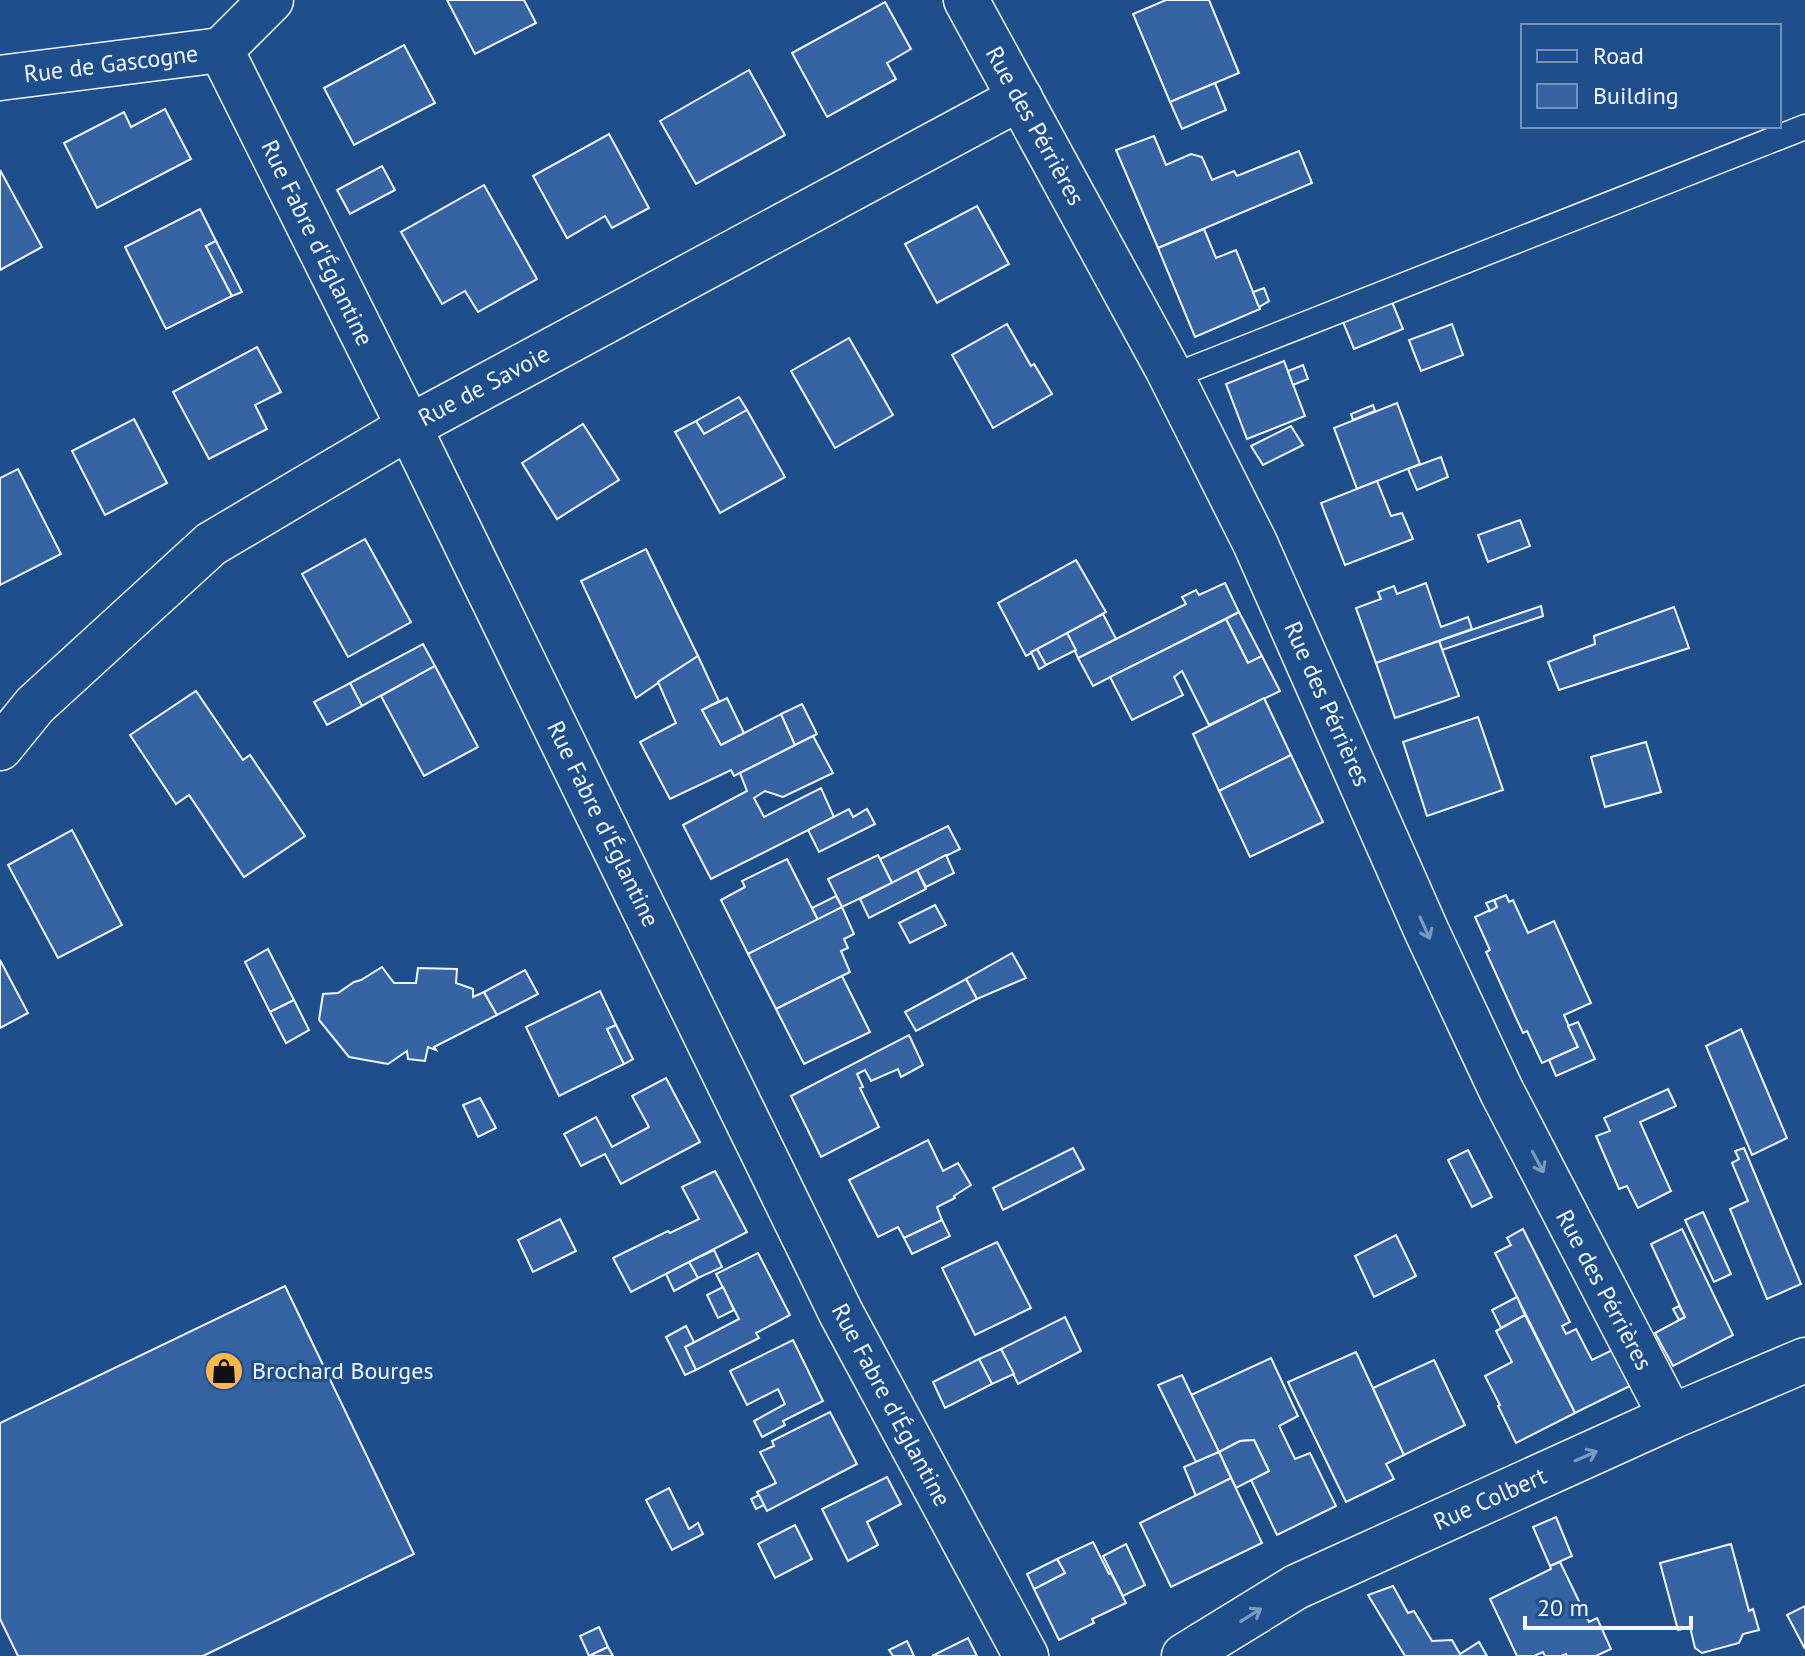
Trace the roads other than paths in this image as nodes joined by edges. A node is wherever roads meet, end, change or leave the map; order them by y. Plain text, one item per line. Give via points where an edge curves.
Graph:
1 (271, 0) edge
2 (966, 0) edge
3 (221, 50) junction
4 (0, 78) edge
5 (1020, 98) junction
6 (1805, 127) edge
7 (1171, 377) junction
8 (409, 427) junction
9 (0, 748) edge
10 (1805, 1360) edge
11 (1671, 1417) junction
12 (1026, 1656) edge
13 (1184, 1656) edge

1 - 3 street
2 - 5 street, Rue des Pérrières
3 - 4 street, Rue de Gascogne
3 - 8 street, Rue Fabre d'Églantine
5 - 7 street, Rue des Pérrières
5 - 8 street, Rue de Savoie
6 - 7 lane
7 -> 11 street, Rue des Pérrières via 1255,543 1502,1092
8 - 9 street, Rue de Savoie via 211,544 35,705
8 - 12 street, Rue Fabre d'Églantine via 841,1313
10 - 11 street, Rue Colbert
13 -> 11 street, Rue Colbert via 1296,1587

